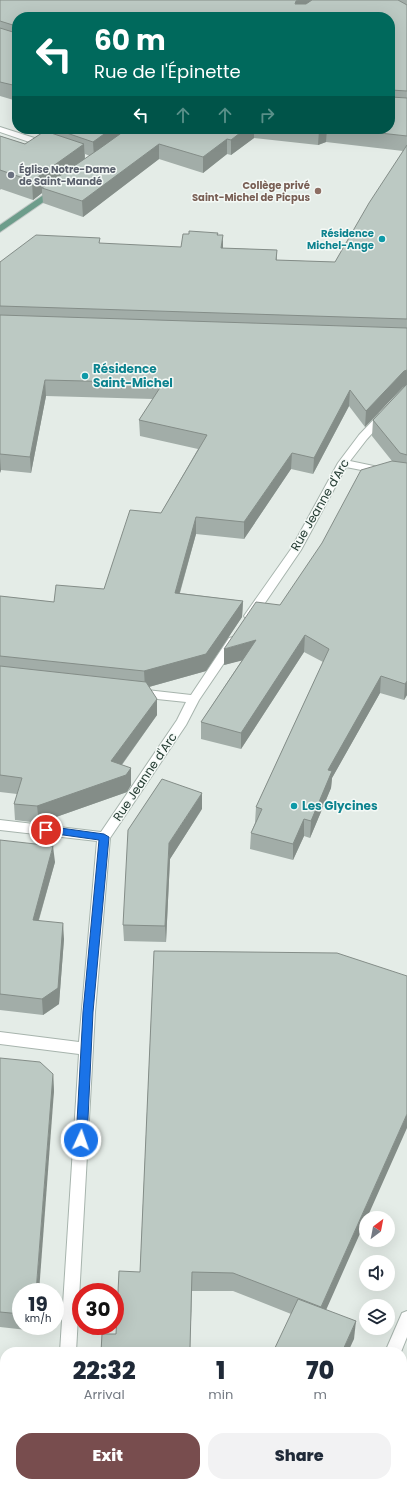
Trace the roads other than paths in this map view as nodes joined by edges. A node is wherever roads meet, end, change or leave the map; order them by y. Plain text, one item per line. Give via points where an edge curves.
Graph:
1 (0, 128) edge
2 (12, 132) edge
3 (17, 134) edge
4 (59, 149) edge
5 (65, 183) edge
6 (0, 229) edge
7 (392, 406) edge
8 (343, 463) junction
9 (407, 476) edge
10 (130, 692) edge
11 (194, 699) junction
12 (0, 825) edge
13 (104, 837) junction
14 (0, 1038) edge
15 (86, 1049) junction
16 (407, 1318) edge
17 (68, 1347) edge
18 (395, 1347) edge

1 - 2 street
3 - 4 street
5 - 6 main road
7 - 8 street, Rue Jeanne d'Arc
8 - 9 street
8 - 11 street, Rue Jeanne d'Arc via 296,550
10 - 11 street
11 - 13 street, Rue Jeanne d'Arc via 182,722
12 - 13 street
13 - 15 street, Rue Jeanne d'Arc
14 - 15 street
15 - 17 street, Rue Jeanne d'Arc
16 - 18 street

